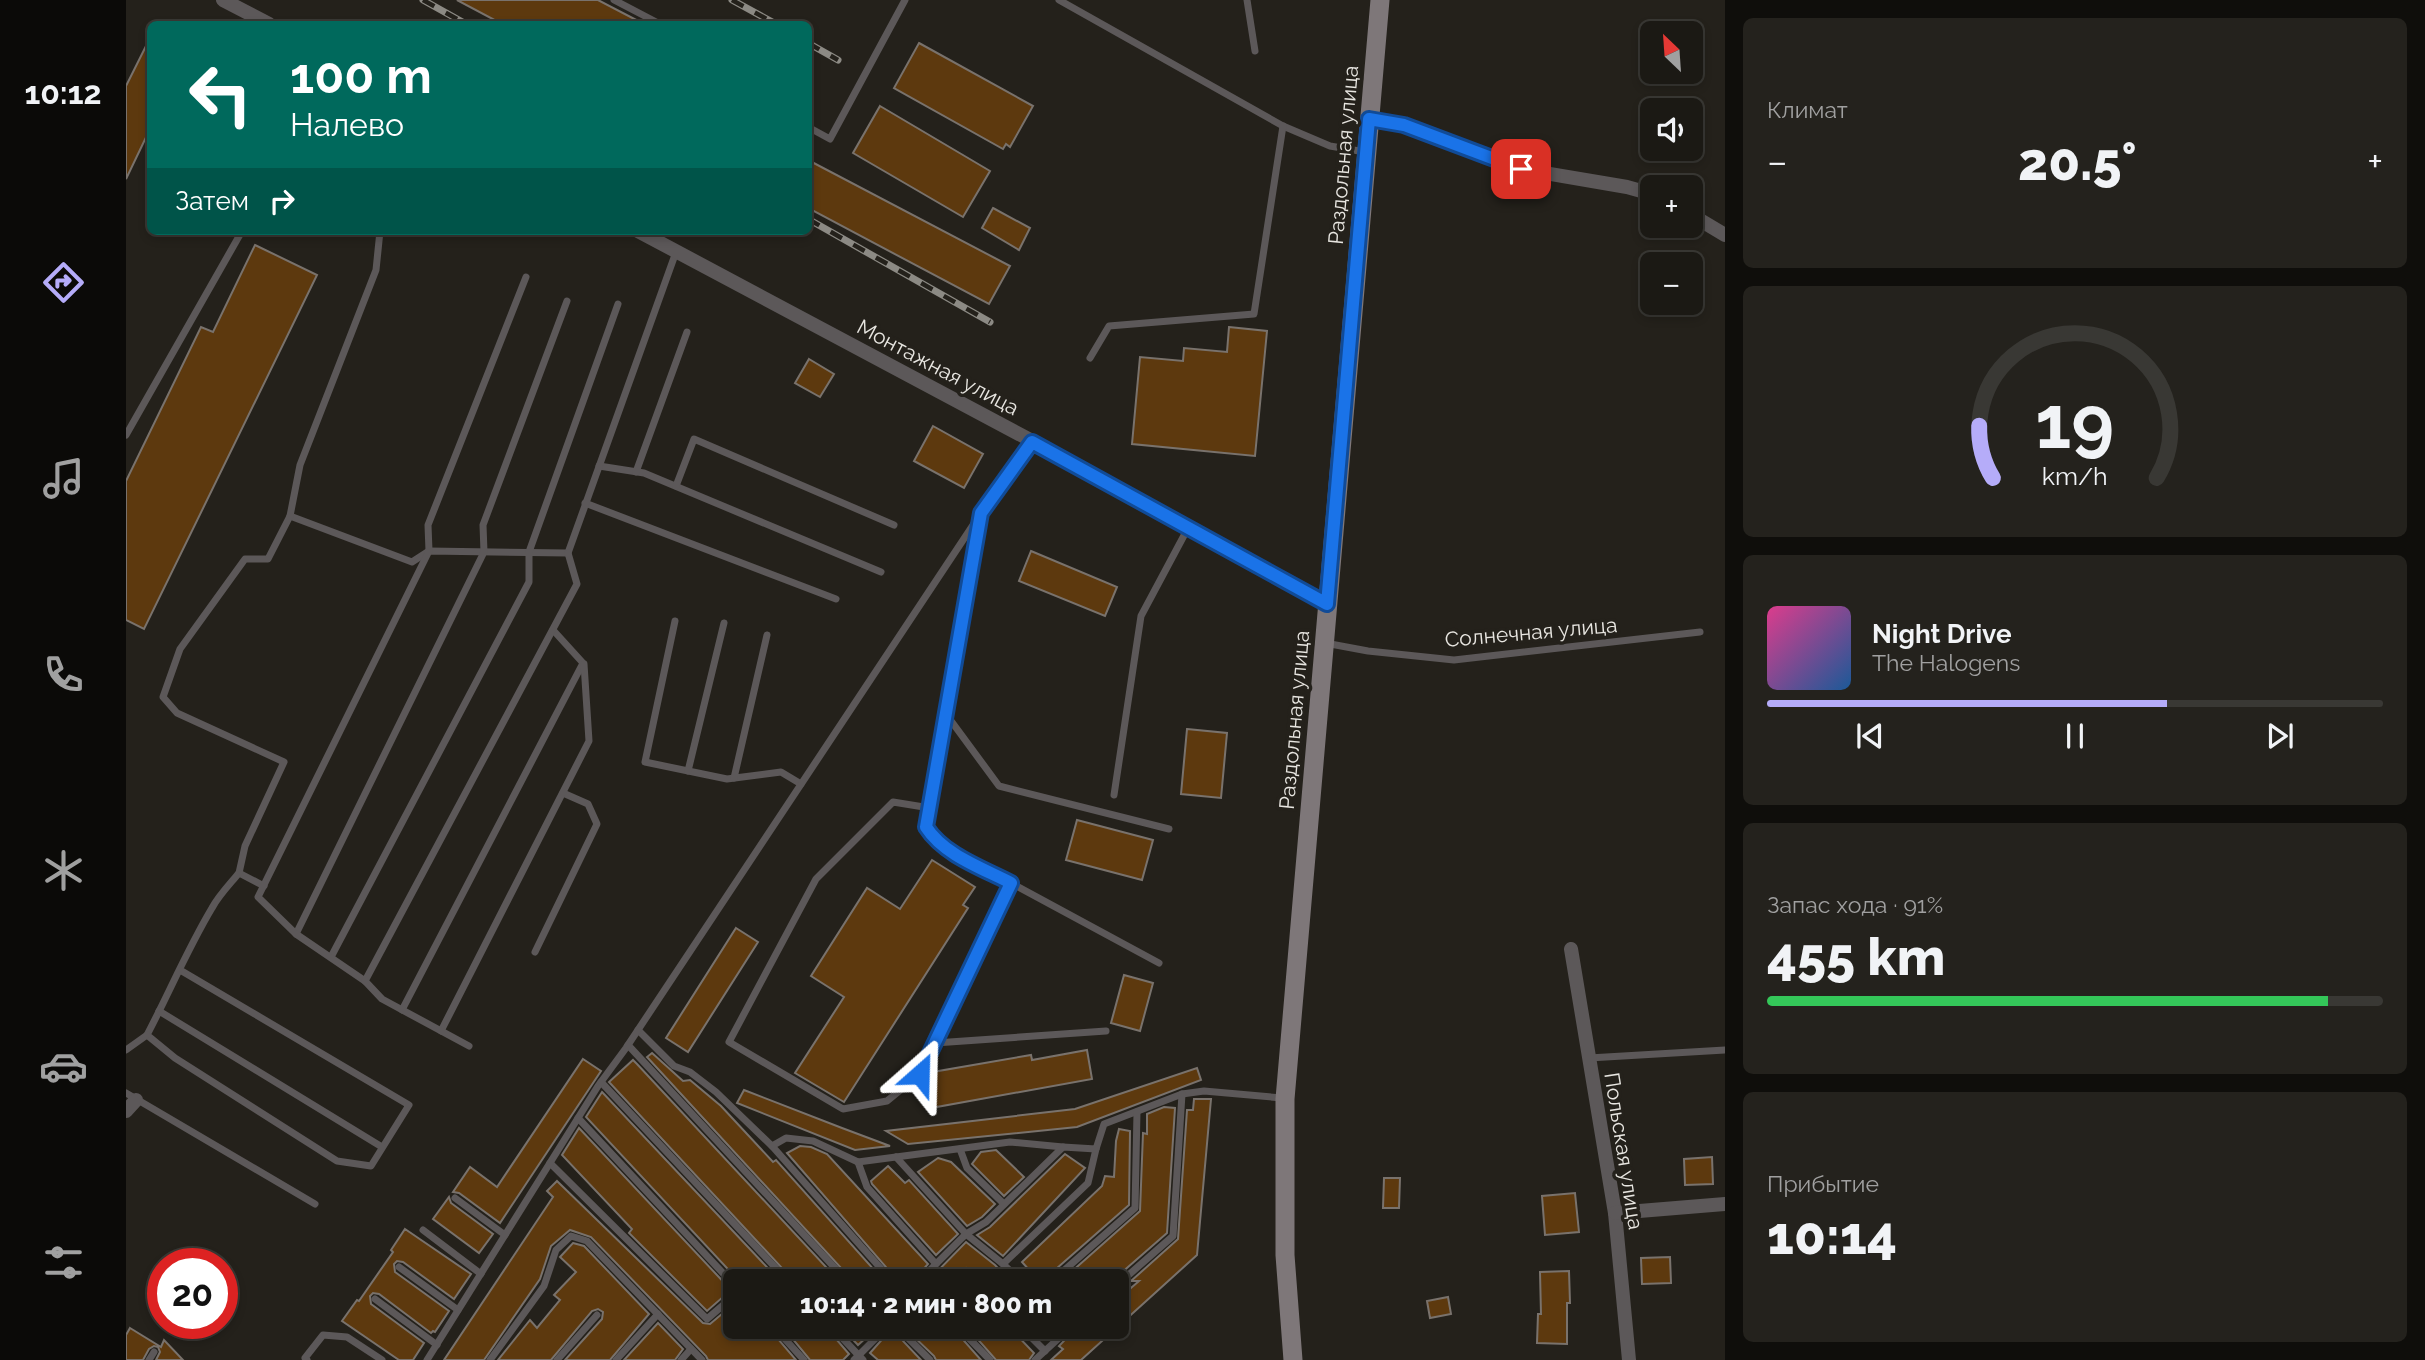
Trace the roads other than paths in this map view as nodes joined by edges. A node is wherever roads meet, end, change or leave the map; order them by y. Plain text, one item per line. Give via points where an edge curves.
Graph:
1 (223, 0) edge
2 (614, 0) edge
3 (905, 0) edge
4 (1059, 0) edge
5 (1247, 0) edge
6 (1380, 0) edge
7 (263, 21) edge
8 (654, 21) edge
9 (1255, 51) dead end
10 (1369, 119) junction
11 (1283, 126) junction
12 (812, 129) edge
13 (1366, 152) junction
14 (1640, 191) edge
15 (1703, 222) edge
16 (240, 235) edge
17 (380, 235) edge
18 (646, 235) edge
19 (1725, 236) edge
20 (676, 251) junction
21 (526, 276) dead end
22 (567, 301) dead end
23 (618, 304) dead end
24 (687, 332) dead end
25 (1090, 358) dead end
26 (126, 435) edge
27 (1032, 442) junction
28 (599, 466) junction
29 (636, 472) junction
30 (676, 486) junction
31 (585, 503) junction
32 (981, 513) junction
33 (290, 516) junction
34 (894, 525) dead end
35 (1188, 528) junction
36 (429, 551) junction
37 (484, 552) junction
38 (529, 552) junction
39 (568, 553) junction
40 (881, 572) dead end
41 (836, 599) dead end
42 (1327, 604) junction
43 (675, 621) dead end
44 (724, 623) dead end
45 (553, 630) junction
46 (1700, 632) dead end
47 (767, 635) dead end
48 (1324, 643) junction
49 (583, 663) junction
50 (946, 714) junction
51 (688, 771) junction
52 (734, 778) junction
53 (801, 784) junction
54 (563, 793) junction
55 (1114, 795) dead end
56 (930, 808) junction
57 (1169, 829) dead end
58 (239, 873) junction
59 (1011, 883) junction
60 (264, 886) junction
61 (296, 934) junction
62 (1571, 949) dead end
63 (535, 952) dead end
64 (331, 957) junction
65 (1159, 963) dead end
66 (180, 970) junction
67 (365, 981) junction
68 (402, 1010) junction
69 (159, 1011) junction
70 (638, 1030) junction
71 (441, 1031) junction
72 (1107, 1031) dead end
73 (147, 1035) junction
74 (934, 1043) junction
75 (628, 1045) junction
76 (469, 1046) dead end
77 (126, 1050) edge
78 (1725, 1050) edge
79 (1588, 1058) junction
80 (601, 1082) junction
81 (1182, 1094) junction
82 (1284, 1099) junction
83 (130, 1102) edge
84 (1137, 1112) junction
85 (578, 1118) junction
86 (772, 1146) junction
87 (382, 1147) junction
88 (1063, 1147) junction
89 (960, 1149) junction
90 (1096, 1149) junction
91 (897, 1157) junction
92 (858, 1161) junction
93 (551, 1163) junction
94 (455, 1198) dead end
95 (315, 1204) dead end
96 (1004, 1204) junction
97 (1725, 1204) edge
98 (1615, 1213) junction
99 (423, 1230) dead end
100 (966, 1234) junction
101 (505, 1235) junction
102 (936, 1264) junction
103 (1003, 1264) junction
104 (399, 1267) dead end
105 (777, 1269) edge
106 (836, 1269) edge
107 (881, 1269) edge
108 (931, 1269) edge
109 (1008, 1269) edge
110 (1066, 1269) edge
111 (723, 1273) edge
112 (481, 1274) junction
113 (1129, 1275) edge
114 (375, 1299) dead end
115 (723, 1305) edge
116 (458, 1310) junction
117 (657, 1314) junction
118 (597, 1315) dead end
119 (785, 1339) edge
120 (842, 1339) edge
121 (876, 1339) edge
122 (909, 1339) dead end
123 (970, 1339) edge
124 (1033, 1339) edge
125 (1058, 1339) edge
126 (437, 1345) junction
127 (691, 1349) junction
128 (1045, 1351) junction
129 (154, 1352) dead end
130 (858, 1359) edge
131 (149, 1360) edge
132 (307, 1360) edge
133 (382, 1360) edge
134 (427, 1360) edge
135 (490, 1360) edge
136 (557, 1360) edge
137 (616, 1360) edge
138 (681, 1360) edge
139 (702, 1360) edge
140 (804, 1360) edge
141 (930, 1360) edge
142 (990, 1360) edge
143 (1035, 1360) edge
144 (1293, 1360) edge
145 (1629, 1360) edge

1 - 7 street
2 - 8 lane
3 - 12 lane via 830,139
4 - 11 lane
5 - 9 lane
6 - 10 main road, Раздольная улица
10 - 13 main road, Раздольная улица
10 - 14 street via 1404,125 1521,169
11 - 13 lane via 1330,146
11 - 25 lane via 1254,314 1109,326
13 - 42 main road, Раздольная улица
15 - 19 street
16 - 26 lane
17 - 33 lane via 376,270 300,465
18 - 20 street, Монтажная улица
20 - 27 street, Монтажная улица
20 - 28 lane
21 - 36 lane via 428,525
22 - 37 lane via 483,526
23 - 38 lane
24 - 29 lane
27 - 32 lane
27 - 35 street, Монтажная улица
28 - 29 lane
28 - 31 lane
29 - 30 lane
30 - 34 lane via 694,439
30 - 40 lane
31 - 39 lane
31 - 41 lane
32 - 50 lane
32 - 53 lane
33 - 36 lane via 412,562
33 - 58 lane via 268,559 245,559 180,649 163,697 177,712 284,762 245,845
35 - 42 street, Монтажная улица
35 - 55 lane via 1141,616
36 - 37 lane
36 - 60 lane
37 - 38 lane
37 - 61 lane
38 - 39 lane
38 - 64 lane via 528,582
39 - 45 lane via 577,584
42 - 48 main road, Раздольная улица
43 - 51 lane via 645,762
44 - 51 lane
45 - 49 lane
45 - 67 lane
46 - 48 lane, Солнечная улица via 1454,660
47 - 52 lane
48 - 82 main road, Раздольная улица
49 - 54 lane via 589,741
49 - 68 lane
50 - 56 lane
50 - 57 lane via 999,786
51 - 52 lane
52 - 53 lane via 781,772
53 - 70 lane
54 - 63 lane via 588,804 597,824
54 - 71 lane
56 - 59 lane via 926,827 934,838
56 - 74 lane via 892,802 816,879 729,1042 843,1109 887,1101 920,1074
58 - 60 lane
58 - 66 lane via 213,906
59 - 65 lane
59 - 74 lane
60 - 61 lane via 258,897
61 - 64 lane
62 - 79 street, Польская улица
64 - 67 lane
66 - 69 lane
66 - 87 lane via 409,1105
67 - 68 lane via 382,999
68 - 71 lane
69 - 73 lane
69 - 87 lane
70 - 75 lane
70 - 86 lane via 674,1066 716,1092
71 - 76 lane
72 - 74 lane
73 - 77 lane
73 - 87 lane via 175,1058 337,1161 371,1166
75 - 80 lane
75 - 106 lane
78 - 79 lane
79 - 98 street, Польская улица
80 - 85 lane
80 - 105 lane
81 - 82 lane via 1204,1091
81 - 84 lane
81 - 113 lane via 1173,1236
82 - 144 main road, Раздольная улица via 1285,1255
83 - 95 lane
84 - 90 lane via 1104,1124
84 - 110 lane via 1135,1208
85 - 93 lane
85 - 111 lane
86 - 92 lane via 786,1138 813,1141
86 - 107 lane
88 - 89 lane via 1010,1142
88 - 90 lane
88 - 96 lane
89 - 91 lane
89 - 96 lane via 967,1168
90 - 103 lane via 1088,1183
91 - 92 lane
91 - 100 lane
92 - 102 lane via 867,1187
93 - 101 lane
93 - 115 lane via 707,1319
94 - 101 lane
96 - 100 lane
97 - 98 street
98 - 145 street, Польская улица
99 - 112 lane
100 - 102 lane
100 - 103 lane
101 - 112 lane
102 - 108 lane
103 - 109 lane
104 - 116 lane
112 - 116 lane
114 - 126 lane
116 - 126 lane
117 - 127 lane
117 - 135 lane via 587,1241 571,1236 556,1250 544,1286
117 - 137 lane
118 - 136 lane
119 - 140 lane
120 - 130 lane
121 - 130 lane
122 - 141 lane
123 - 142 lane
124 - 128 lane
125 - 128 lane
126 - 134 lane
127 - 138 lane
127 - 139 lane
128 - 143 lane
129 - 131 lane
132 - 133 lane via 323,1335 347,1337

